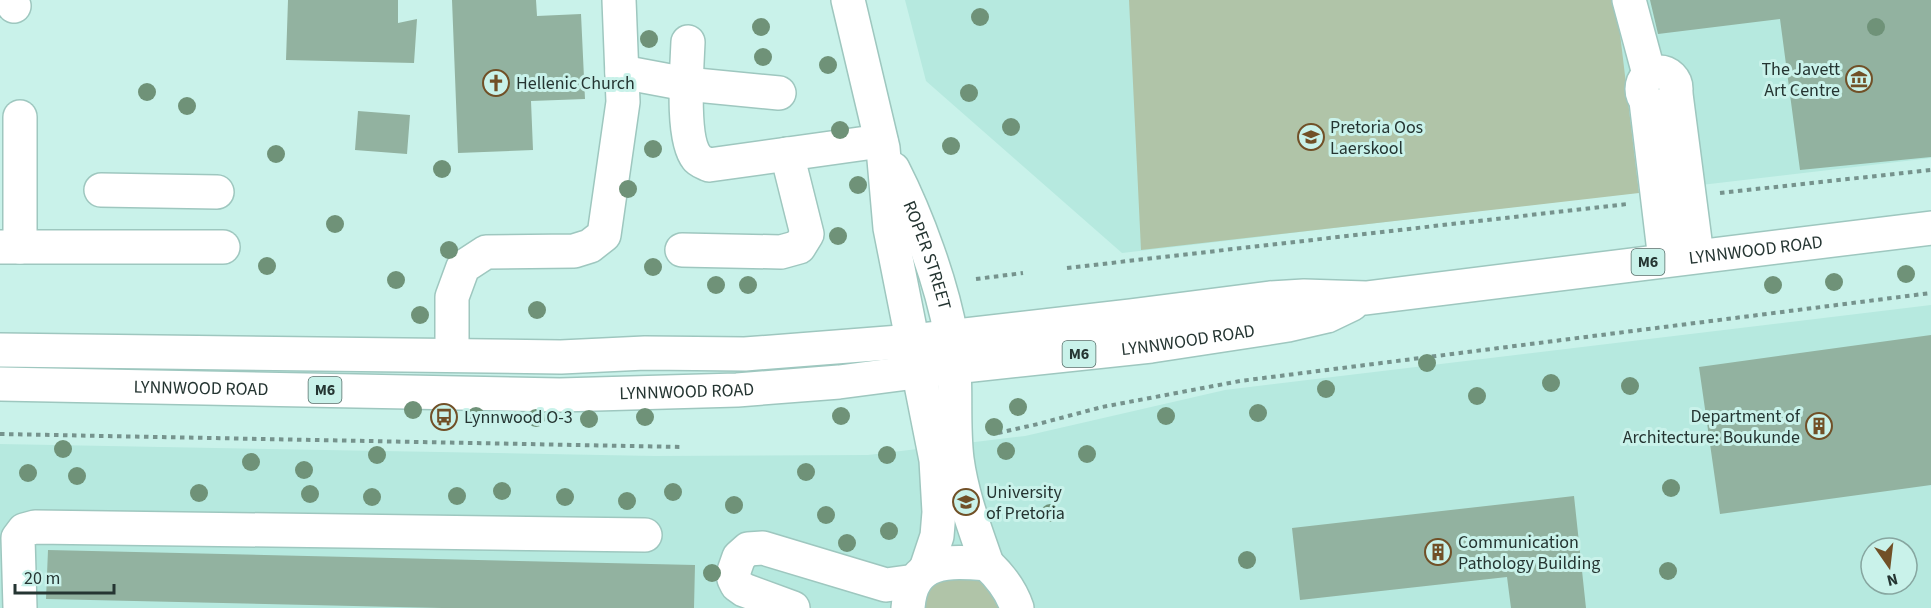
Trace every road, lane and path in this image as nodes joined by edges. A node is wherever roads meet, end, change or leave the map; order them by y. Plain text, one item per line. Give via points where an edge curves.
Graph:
1 (619, 0) edge
2 (848, 0) edge
3 (1629, 0) edge
4 (688, 42) dead end
5 (622, 72) junction
6 (686, 84) junction
7 (1657, 90) junction
8 (779, 93) dead end
9 (20, 117) dead end
10 (882, 144) junction
11 (787, 154) junction
12 (1931, 170) edge
13 (101, 190) dead end
14 (217, 192) dead end
15 (1690, 197) junction
16 (1657, 201) junction
17 (1931, 228) edge
18 (10, 247) edge
19 (223, 247) dead end
20 (682, 250) dead end
21 (1697, 256) junction
22 (1665, 260) junction
23 (1067, 268) dead end
24 (1023, 273) dead end
25 (976, 279) dead end
26 (1931, 293) edge
27 (0, 350) edge
28 (952, 352) junction
29 (452, 355) junction
30 (915, 356) junction
31 (0, 384) edge
32 (998, 433) dead end
33 (0, 434) edge
34 (682, 447) dead end
35 (645, 535) dead end
36 (987, 564) junction
37 (913, 593) edge
38 (20, 608) edge
39 (793, 608) edge
40 (1017, 608) edge

1 - 5 main road
2 - 10 main road, ROPER STREET
3 - 7 main road
4 - 6 main road
5 - 6 main road
5 - 29 main road via 623,102 604,235 590,246 574,250 486,252 463,267 452,297
6 - 8 main road
6 - 11 main road via 690,144 698,159 709,165
7 - 15 main road
7 - 16 main road
9 - 18 main road
10 - 11 main road
10 - 28 main road, ROPER STREET via 907,196 938,285
10 - 30 main road, ROPER STREET via 890,228
11 - 20 main road via 807,234 799,247 781,252
12 - 15 path
13 - 14 main road
15 - 21 main road
16 - 22 main road
16 - 23 path
17 - 21 main road, LYNNWOOD ROAD / M6
18 - 19 main road
21 - 22 main road, LYNNWOOD ROAD / M6
22 - 28 main road, LYNNWOOD ROAD / M6 via 1366,298 1327,316 1288,325 1151,346
24 - 25 path
26 - 32 path via 1240,381 1102,407
27 - 29 main road, LYNNWOOD ROAD / M6
28 - 30 main road, LYNNWOOD ROAD / M6
28 - 36 main road, ROPER STREET via 957,458 967,508
29 - 30 main road, LYNNWOOD ROAD / M6
30 - 31 main road, LYNNWOOD ROAD / M6 via 839,382 737,390 560,395
30 - 37 main road, ROPER STREET via 939,491 937,536
33 - 34 path
35 - 38 main road via 35,527 24,530 18,538
36 - 37 main road via 944,562
36 - 40 main road via 1006,585
37 - 39 main road via 763,548 748,549 739,556 733,574 737,585

